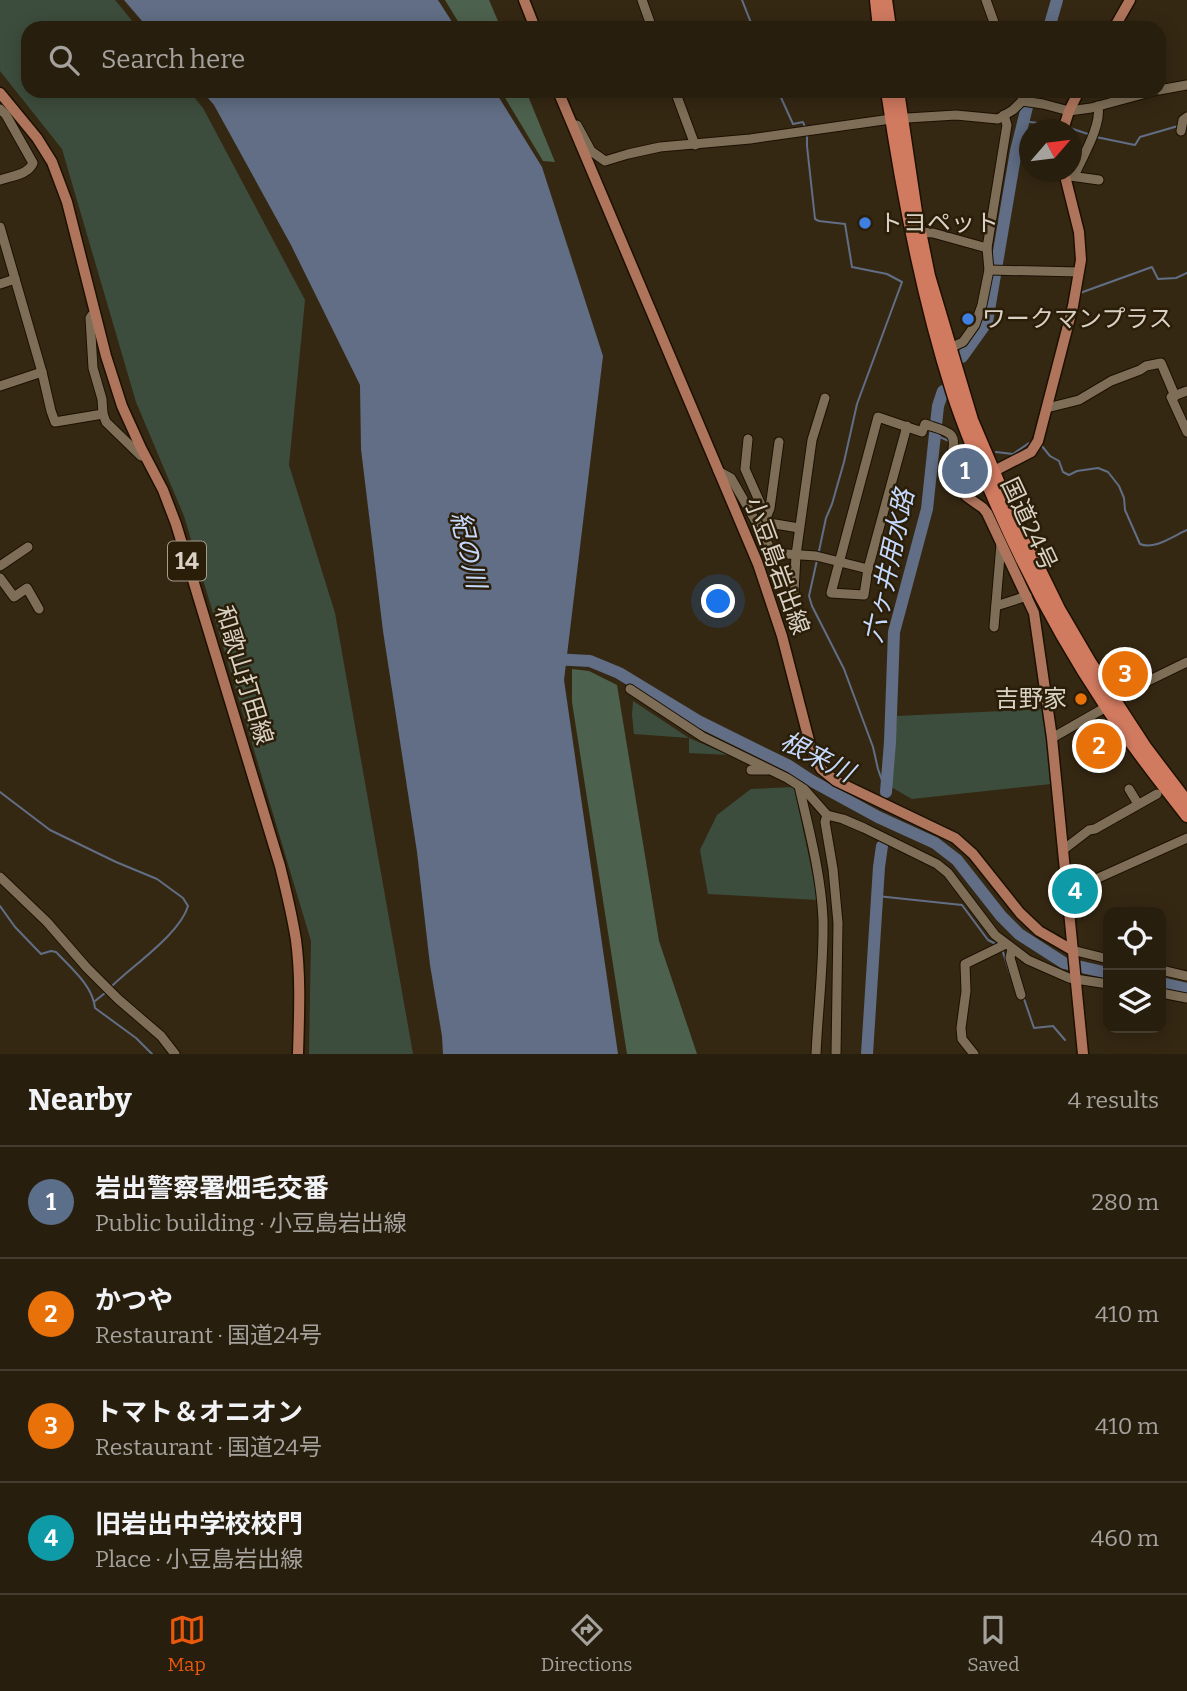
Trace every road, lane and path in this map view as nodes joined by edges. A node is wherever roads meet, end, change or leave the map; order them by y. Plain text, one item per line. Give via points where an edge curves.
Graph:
1 (524, 0) edge
2 (642, 0) edge
3 (876, 0) edge
4 (886, 0) edge
5 (986, 0) edge
6 (1130, 0) edge
7 (532, 21) edge
8 (650, 21) edge
9 (878, 21) edge
10 (889, 21) edge
11 (994, 21) edge
12 (1118, 21) edge
13 (1187, 85) edge
14 (1166, 89) edge
15 (0, 93) edge
16 (560, 98) edge
17 (561, 98) edge
18 (678, 98) edge
19 (889, 98) edge
20 (897, 98) edge
21 (1020, 98) edge
22 (1076, 98) edge
23 (1128, 98) edge
24 (1022, 101) junction
25 (1098, 106) junction
26 (6, 111) edge
27 (1069, 111) junction
28 (1004, 115) junction
29 (1187, 117) edge
30 (896, 118) junction
31 (1066, 119) edge
32 (1181, 131) dead end
33 (695, 145) junction
34 (1082, 152) edge
35 (1082, 177) edge
36 (0, 180) edge
37 (1099, 180) dead end
38 (1069, 182) edge
39 (0, 227) edge
40 (920, 232) junction
41 (987, 248) junction
42 (989, 270) junction
43 (1079, 272) junction
44 (15, 279) junction
45 (0, 284) edge
46 (95, 314) junction
47 (950, 348) junction
48 (42, 372) junction
49 (0, 386) edge
50 (1187, 391) edge
51 (1175, 396) junction
52 (825, 398) dead end
53 (1047, 408) junction
54 (103, 414) junction
55 (907, 426) junction
56 (1187, 432) edge
57 (748, 439) dead end
58 (779, 442) dead end
59 (145, 456) junction
60 (718, 471) junction
61 (989, 475) junction
62 (967, 488) junction
63 (766, 518) junction
64 (799, 528) junction
65 (1001, 544) junction
66 (27, 547) dead end
67 (796, 555) junction
68 (838, 562) junction
69 (0, 566) edge
70 (867, 569) junction
71 (0, 578) edge
72 (794, 592) dead end
73 (1027, 596) junction
74 (996, 606) junction
75 (39, 609) dead end
76 (994, 627) dead end
77 (1187, 663) edge
78 (630, 689) dead end
79 (1109, 703) junction
80 (1052, 738) junction
81 (751, 770) dead end
82 (770, 770) junction
83 (799, 786) junction
84 (1129, 789) dead end
85 (1157, 794) dead end
86 (1187, 802) edge
87 (1138, 804) junction
88 (827, 815) junction
89 (1187, 816) edge
90 (1187, 838) edge
91 (1063, 850) junction
92 (0, 877) edge
93 (1068, 892) junction
94 (1009, 946) junction
95 (1072, 954) junction
96 (1103, 958) edge
97 (1166, 971) edge
98 (1074, 976) junction
99 (1187, 976) edge
100 (1103, 983) edge
101 (1166, 994) edge
102 (1021, 995) dead end
103 (1187, 998) edge
104 (172, 1053) edge
105 (298, 1054) edge
106 (816, 1054) edge
107 (835, 1054) edge
108 (974, 1054) edge
109 (1083, 1054) edge

1 - 7 main road
2 - 8 street
3 - 9 highway
4 - 10 highway
5 - 11 street
6 - 12 main road
13 - 14 street
15 - 26 main road, 和歌山打田線 / 14
16 - 60 main road, 小豆島岩出線
17 - 33 street via 591,151 605,161 649,149
18 - 33 street
19 - 30 highway, 国道24号
20 - 30 highway, 国道24号
21 - 24 street
22 - 27 main road
23 - 25 street
24 - 27 street
24 - 28 street
25 - 27 street
25 - 34 street via 1100,113
26 - 36 street via 33,163 24,172
26 - 46 main road, 和歌山打田線 / 14 via 37,138 52,162
27 - 31 main road
28 - 30 street via 998,119 956,115
28 - 41 street via 1007,125
29 - 32 street
30 - 33 street
30 - 40 highway, 国道24号
30 - 61 highway, 国道24号 via 919,274 952,394
35 - 37 street
38 - 43 main road via 1081,244
39 - 44 street
40 - 41 street
40 - 47 highway, 国道24号
41 - 42 street
42 - 43 street
42 - 47 street via 975,324 963,342
43 - 53 main road
44 - 45 street
44 - 48 street
46 - 54 street via 90,318 93,368
46 - 59 main road, 和歌山打田線 / 14 via 122,406
47 - 61 highway, 国道24号
48 - 49 street
48 - 54 street via 55,422
50 - 51 street
51 - 53 street via 1161,363 1111,381 1079,400
51 - 56 street via 1171,397
52 - 64 street via 812,440
53 - 61 main road via 1031,452
54 - 59 street via 106,422
55 - 62 street via 922,432 925,424 953,437 951,478
55 - 68 street via 878,417
55 - 70 street
57 - 63 street via 745,468
58 - 63 street
59 - 105 main road, 和歌山打田線 / 14 via 176,524 282,876 296,941
60 - 67 street via 731,478 772,553
60 - 95 main road, 小豆島岩出線 via 758,564 812,752 821,769 836,781 955,838 1020,913
61 - 62 main road
61 - 79 highway, 国道24号 via 1015,546 1050,614
62 - 65 main road via 965,496 987,513
63 - 64 street via 769,523
64 - 67 street
65 - 73 main road
65 - 74 street
66 - 69 street
67 - 68 street
67 - 72 street
68 - 70 street
68 - 70 street via 831,593 864,595
71 - 75 street via 14,597 27,588
73 - 74 street
73 - 80 main road via 1034,613
74 - 76 street
77 - 79 street
78 - 82 street via 703,737
79 - 80 street
79 - 86 highway, 国道24号
79 - 89 highway, 国道24号 via 1140,756
80 - 91 main road
81 - 82 street
82 - 83 street
83 - 88 street
83 - 106 street via 822,916
84 - 87 street
85 - 87 street
87 - 91 street
88 - 94 street via 937,864
88 - 107 street via 838,923
90 - 93 street
91 - 93 main road
92 - 104 street via 118,999 161,1036
93 - 95 main road
94 - 98 street via 1028,960 1069,978
94 - 102 street
94 - 108 street via 965,964 962,1039
95 - 96 street
95 - 98 main road
97 - 99 street
98 - 100 street
98 - 109 main road
101 - 103 street

